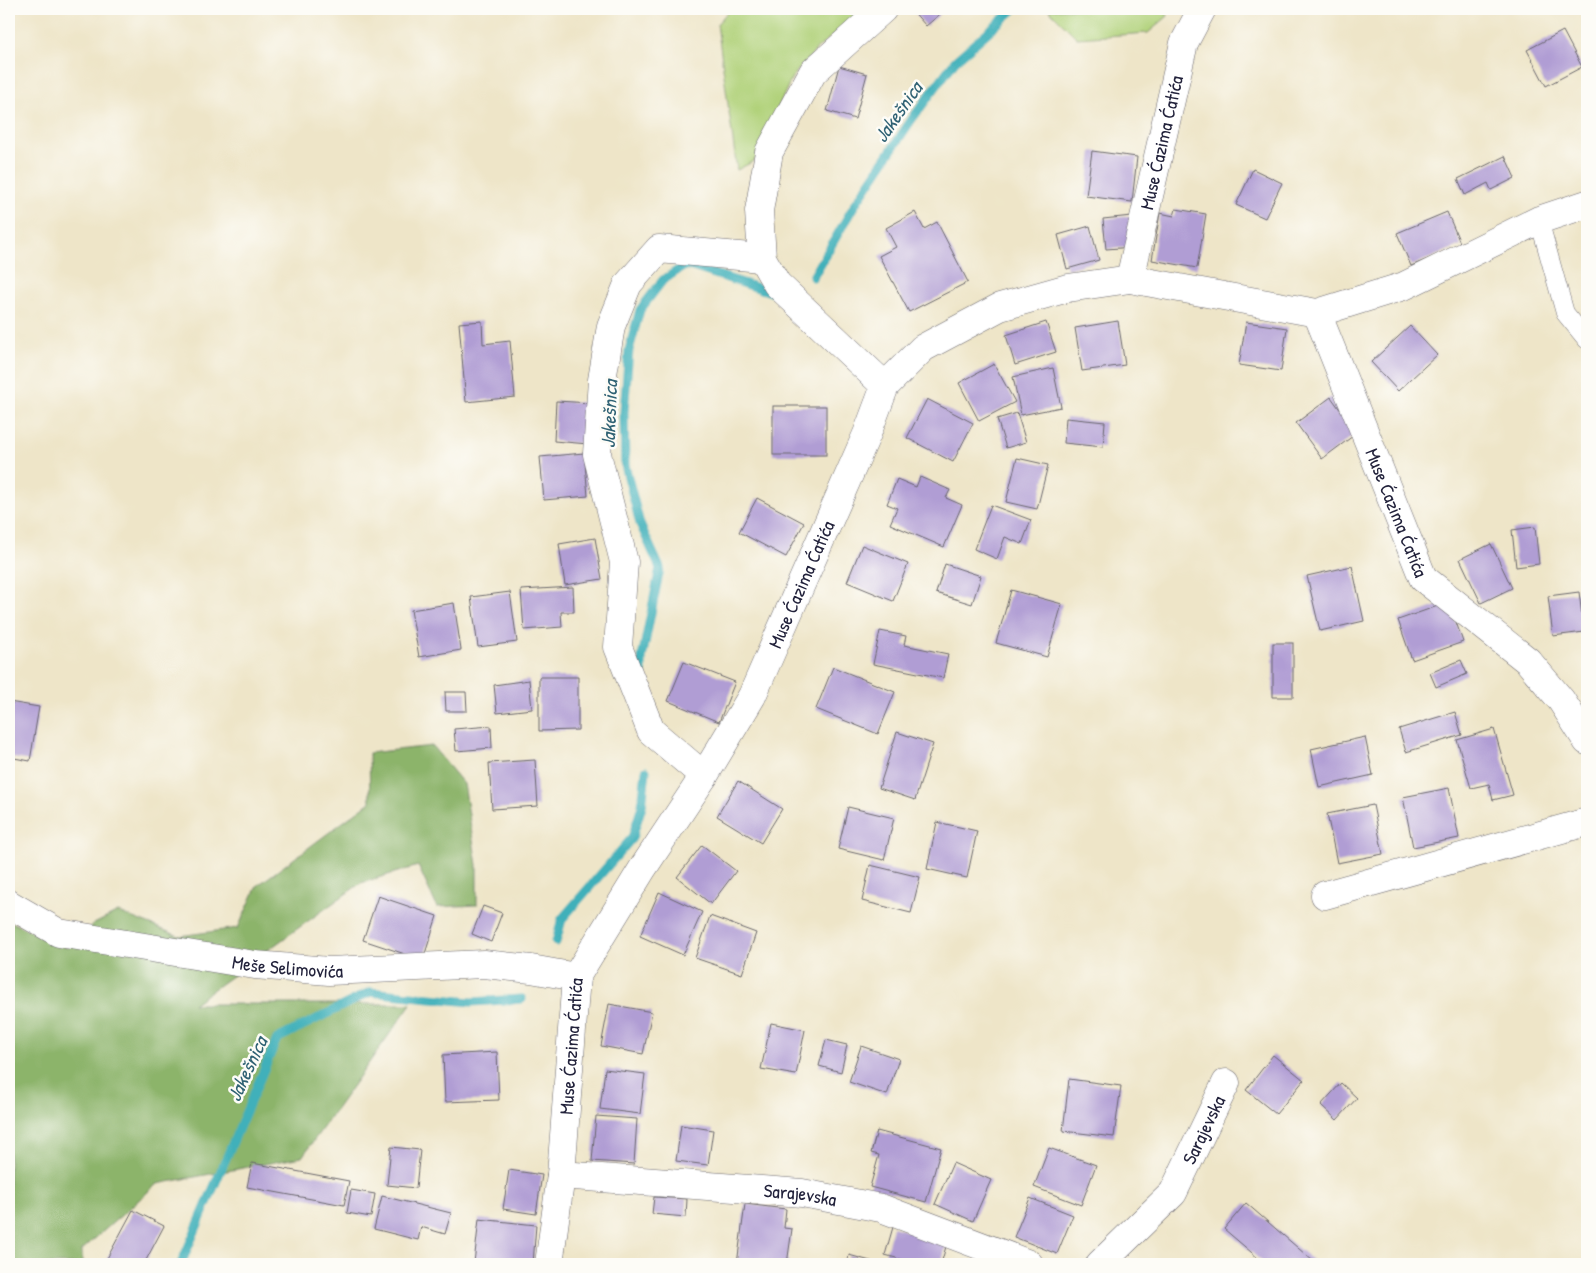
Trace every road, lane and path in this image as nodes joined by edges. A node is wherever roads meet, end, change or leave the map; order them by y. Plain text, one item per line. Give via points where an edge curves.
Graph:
1 (883, 9) edge
2 (1202, 9) edge
3 (1587, 204) edge
4 (1539, 220) junction
5 (762, 258) junction
6 (1130, 279) junction
7 (1317, 313) junction
8 (1587, 340) edge
9 (885, 386) junction
10 (1587, 741) edge
11 (704, 776) junction
12 (1587, 822) edge
13 (1325, 895) dead end
14 (9, 904) edge
15 (576, 977) junction
16 (1226, 1082) dead end
17 (561, 1175) junction
18 (550, 1264) edge
19 (1029, 1264) edge
20 (1100, 1264) edge

1 - 5 street via 813,72 769,152 759,211
2 - 6 street, Muse Ćazima Ćatića via 1184,43
3 - 4 street, Muse Ćazima Ćatića
4 - 7 street, Muse Ćazima Ćatića via 1404,286
4 - 8 lane via 1565,313
5 - 9 street via 778,284
5 - 11 street via 659,249 628,284 610,326 602,380 596,454 624,562 618,647 651,731
6 - 7 street, Muse Ćazima Ćatića
6 - 9 street, Muse Ćazima Ćatića via 1068,288 1000,307 922,348
7 - 10 street, Muse Ćazima Ćatića via 1423,578 1528,662 1561,700
9 - 11 street, Muse Ćazima Ćatića via 752,696
11 - 15 street, Muse Ćazima Ćatića
12 - 13 street
14 - 15 street, Meše Selimovića via 59,933 255,965 329,971 484,964
15 - 17 street, Muse Ćazima Ćatića
16 - 20 street, Sarajevska via 1173,1193
17 - 18 street, Muse Ćazima Ćatića
17 - 19 street, Sarajevska via 802,1192 881,1208

